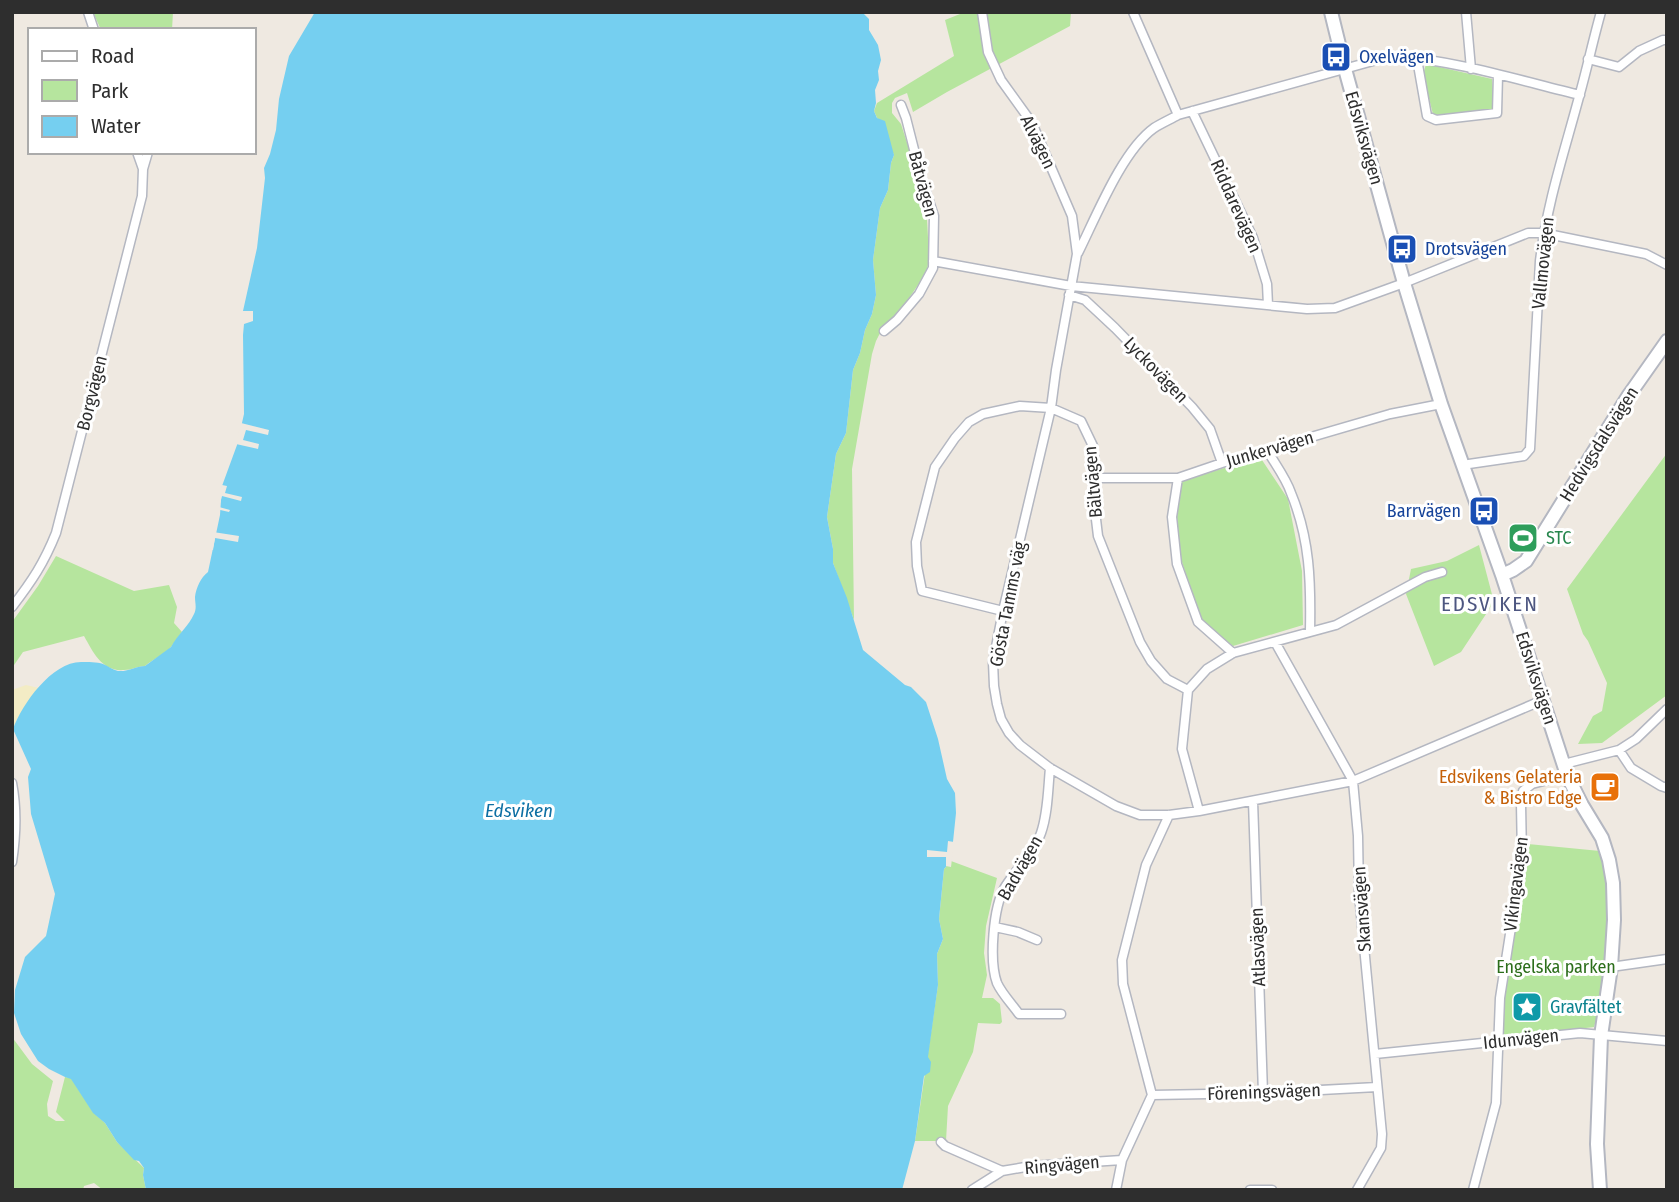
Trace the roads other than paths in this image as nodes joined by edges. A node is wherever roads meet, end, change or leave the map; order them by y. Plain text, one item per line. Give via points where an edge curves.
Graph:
1 (982, 12) edge
2 (1133, 12) edge
3 (1331, 12) edge
4 (1466, 12) edge
5 (1601, 12) edge
6 (1667, 40) edge
7 (1417, 59) junction
8 (1587, 59) junction
9 (1345, 69) junction
10 (1471, 69) junction
11 (1498, 75) junction
12 (1580, 95) junction
13 (901, 106) dead end
14 (1192, 110) junction
15 (1178, 115) junction
16 (138, 154) edge
17 (147, 154) edge
18 (143, 169) junction
19 (1543, 233) junction
20 (1077, 254) junction
21 (933, 261) junction
22 (1667, 265) edge
23 (1404, 283) junction
24 (1071, 286) junction
25 (1268, 305) junction
26 (884, 331) dead end
27 (1667, 341) edge
28 (1441, 404) junction
29 (1051, 408) junction
30 (1267, 450) junction
31 (1222, 463) junction
32 (1462, 465) junction
33 (1096, 478) junction
34 (1178, 478) junction
35 (1442, 572) dead end
36 (1502, 575) junction
37 (12, 607) edge
38 (1003, 611) junction
39 (1310, 631) junction
40 (1275, 642) junction
41 (1233, 653) junction
42 (1188, 690) junction
43 (1543, 700) junction
44 (1667, 709) edge
45 (1619, 750) junction
46 (1049, 768) junction
47 (1566, 769) junction
48 (1353, 781) junction
49 (12, 783) edge
50 (1667, 788) edge
51 (1253, 801) junction
52 (1199, 811) junction
53 (1169, 815) junction
54 (12, 862) edge
55 (995, 927) junction
56 (1037, 940) dead end
57 (1667, 959) edge
58 (1611, 967) junction
59 (1061, 1014) dead end
60 (1601, 1036) junction
61 (1667, 1041) edge
62 (1498, 1042) junction
63 (1374, 1054) junction
64 (1377, 1087) junction
65 (1263, 1093) junction
66 (1152, 1095) junction
67 (941, 1142) dead end
68 (1122, 1160) junction
69 (1002, 1171) junction
70 (972, 1190) edge
71 (1116, 1190) edge
72 (1250, 1190) edge
73 (1272, 1190) edge
74 (1357, 1190) edge
75 (1473, 1190) edge
76 (1600, 1190) edge

1 - 20 street, Alvägen via 988,51 1001,80 1032,123 1072,216
2 - 15 street
3 - 9 street, Edsviksvägen
4 - 10 street
5 - 8 street, Vallmovägen
6 - 8 street via 1639,51 1619,67
7 - 9 street via 1391,56
7 - 10 street
7 - 11 street via 1427,116 1436,120 1497,113
8 - 12 street, Vallmovägen
9 - 14 street
9 - 23 street, Edsviksvägen
10 - 11 street
11 - 12 street
12 - 19 street, Vallmovägen
13 - 21 street, Båtvägen via 934,216
14 - 15 street
14 - 25 street, Riddarevägen via 1253,238 1267,284
15 - 20 street via 1154,128 1126,160
16 - 18 street, Borgvägen
17 - 18 street, Borgvägen
18 - 37 street, Borgvägen via 142,196 56,533 33,579
19 - 22 street via 1646,254
19 - 23 street via 1528,233
19 - 32 street, Vallmovägen via 1530,449 1524,456
20 - 24 street, Alvägen
21 - 24 street
21 - 26 street, Båtvägen via 919,294
23 - 25 street via 1335,308
23 - 28 street, Edsviksvägen
24 - 25 street
24 - 29 street, Gösta Tamms väg
24 - 31 street, Lyckovägen via 1192,407 1210,429
27 - 36 street, Hedvigsdalsvägen via 1526,561
28 - 30 street, Junkervägen
28 - 32 street, Edsviksvägen
29 - 33 street, Bältvägen via 1081,421 1093,446
29 - 38 street, Gösta Tamms väg
29 - 38 street, Bältvägen via 1020,406 969,422 935,467 916,542 922,591
30 - 31 street, Junkervägen
30 - 39 street via 1291,491 1304,535 1311,579
31 - 34 street, Junkervägen
32 - 36 street, Edsviksvägen
33 - 34 street, Junkervägen
33 - 42 street, Bältvägen via 1098,536 1140,642 1167,679
34 - 41 street via 1171,517 1177,564 1198,622
35 - 39 street via 1336,625
36 - 43 street, Edsviksvägen
38 - 46 street, Gösta Tamms väg via 993,662 1001,719 1020,745
39 - 40 street
40 - 41 street
40 - 48 street, Skansvägen
41 - 42 street via 1207,669
42 - 52 street via 1182,749
43 - 47 street, Edsviksvägen
43 - 48 street, Gösta Tamms väg
44 - 45 street
45 - 47 street
45 - 50 street via 1631,768
46 - 53 street, Gösta Tamms väg via 1116,806 1140,815
46 - 55 street, Badvägen via 1041,835 1003,889
47 - 58 street, Edsviksvägen via 1609,860 1615,920
47 - 62 street, Vikingavägen via 1523,790 1522,857 1500,998
48 - 51 street, Gösta Tamms väg
48 - 63 street, Skansvägen
49 - 54 street
51 - 52 street, Gösta Tamms väg
51 - 65 street, Atlasvägen
52 - 53 street, Gösta Tamms väg
53 - 66 street via 1146,865 1122,960 1123,984
55 - 56 street, Badvägen
55 - 59 street, Badvägen via 994,973 1019,1014
57 - 58 street
58 - 60 street, Edsviksvägen
60 - 61 street, Idunvägen
60 - 62 street, Idunvägen via 1580,1033
60 - 76 street, Edsviksvägen
62 - 63 street, Idunvägen
62 - 75 street, Vikingavägen via 1496,1103
63 - 64 street, Skansvägen
64 - 65 street, Föreningsvägen
64 - 74 street, Skansvägen via 1381,1148
65 - 66 street, Föreningsvägen
66 - 68 street
67 - 69 street, Ringvägen
68 - 69 street, Ringvägen
68 - 71 street
69 - 70 street, Ringvägen
72 - 73 street

